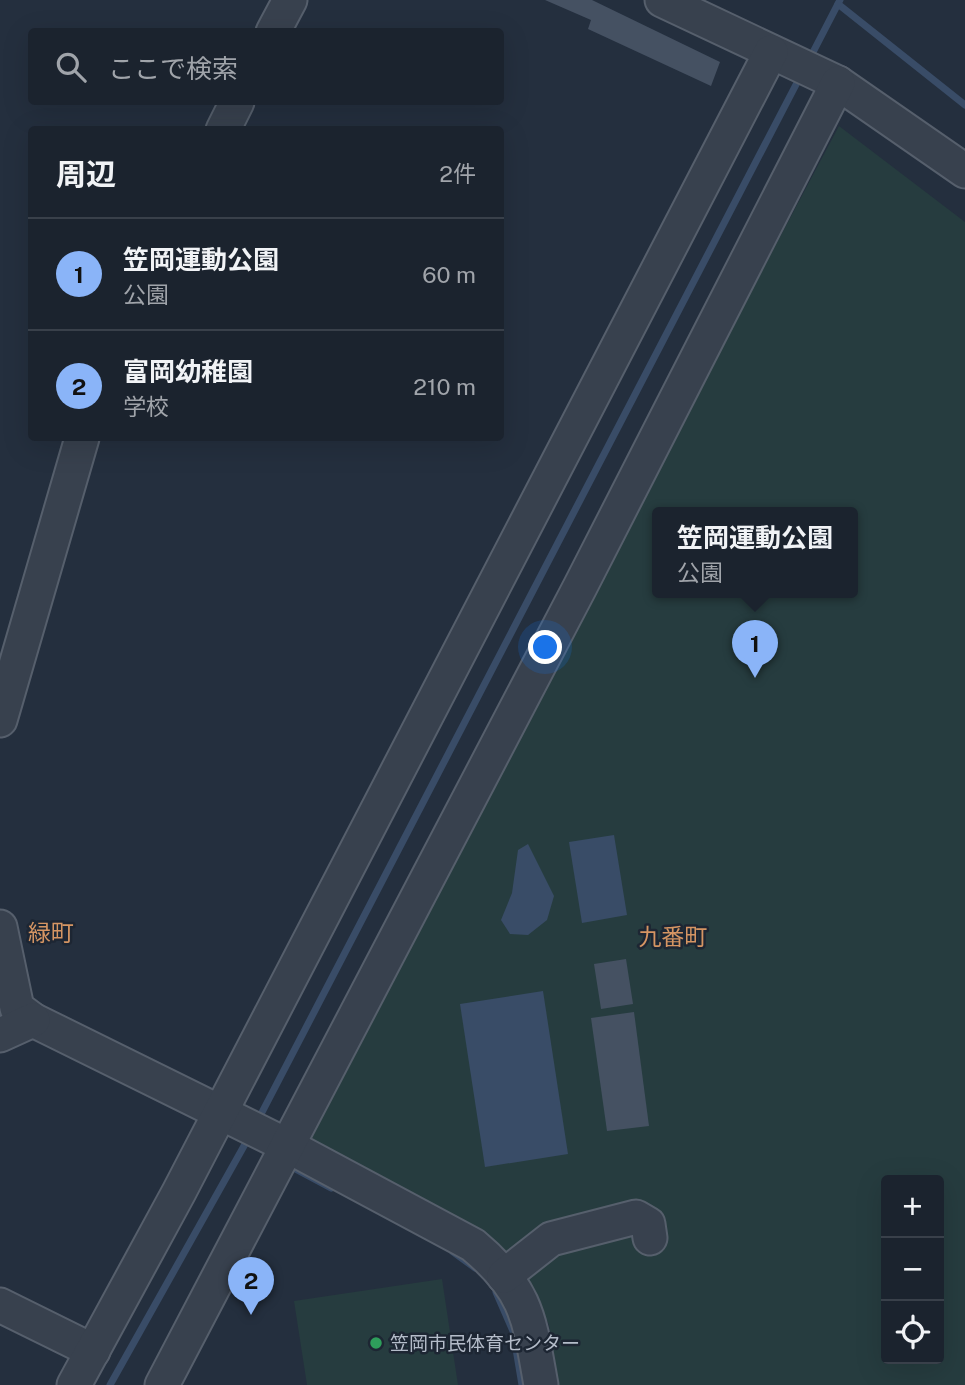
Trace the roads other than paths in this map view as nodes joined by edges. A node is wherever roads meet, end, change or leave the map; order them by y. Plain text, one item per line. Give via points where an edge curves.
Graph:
1 (290, 0) edge
2 (662, 0) edge
3 (275, 28) edge
4 (805, 67) junction
5 (236, 105) edge
6 (225, 126) edge
7 (965, 171) edge
8 (81, 441) edge
9 (0, 719) edge
10 (0, 927) edge
11 (33, 1020) junction
12 (0, 1035) edge
13 (225, 1117) junction
14 (281, 1152) junction
15 (650, 1238) dead end
16 (504, 1276) junction
17 (0, 1305) edge
18 (93, 1351) junction
19 (74, 1385) edge
20 (162, 1385) edge
21 (541, 1385) edge

1 - 3 street
2 - 4 street
4 - 7 street
4 - 13 street
4 - 14 street
5 - 6 street
8 - 9 street
10 - 11 street via 17,1008
11 - 12 street
11 - 13 street
13 - 14 street
13 - 18 street
14 - 16 street via 473,1245
14 - 20 street
15 - 16 street via 648,1224 636,1217 551,1239 554,1254
16 - 21 street via 522,1299
17 - 18 street
18 - 19 street

